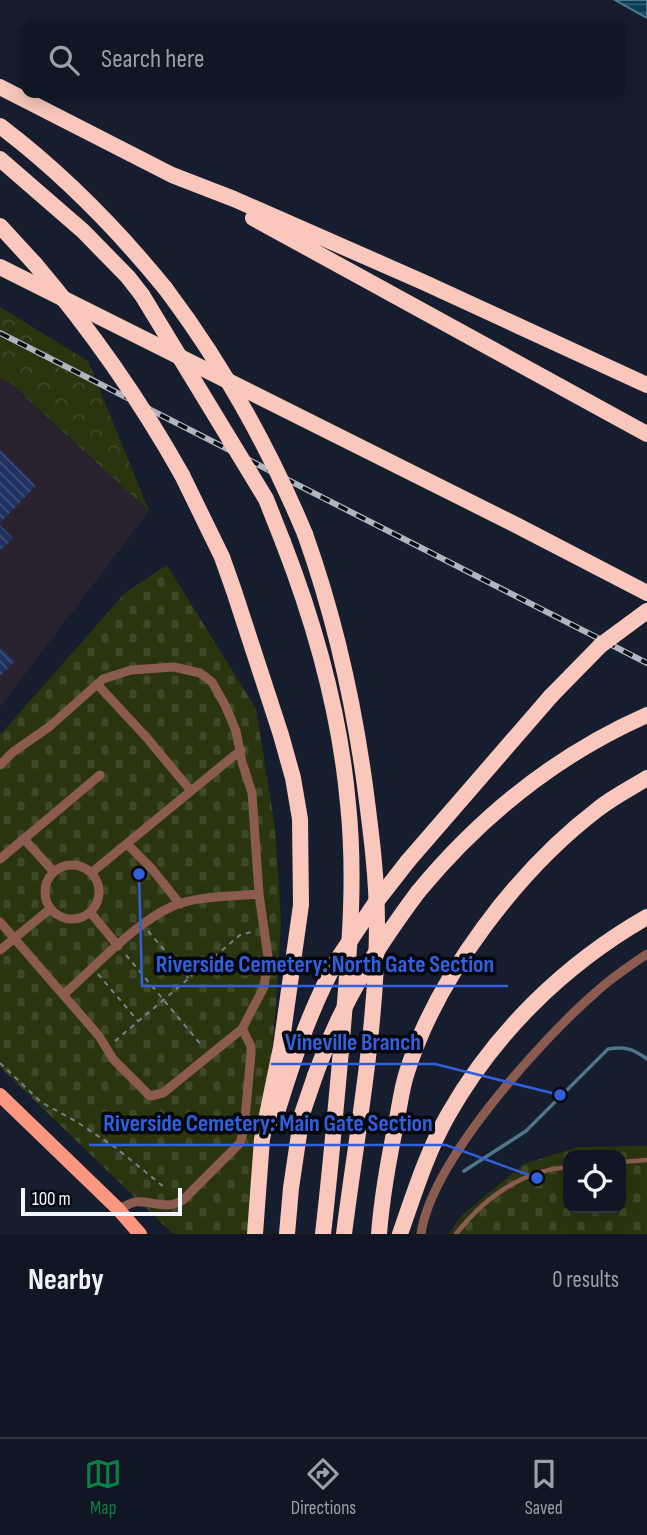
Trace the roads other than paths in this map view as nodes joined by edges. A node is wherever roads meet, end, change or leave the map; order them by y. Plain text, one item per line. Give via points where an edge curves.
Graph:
1 (0, 87) edge
2 (21, 98) edge
3 (22, 98) edge
4 (0, 126) edge
5 (0, 159) edge
6 (172, 175) junction
7 (0, 226) edge
8 (0, 267) edge
9 (647, 385) edge
10 (647, 434) edge
11 (647, 593) edge
12 (647, 611) edge
13 (97, 684) junction
14 (645, 716) edge
15 (241, 750) junction
16 (0, 765) edge
17 (100, 775) dead end
18 (647, 778) edge
19 (191, 792) junction
20 (24, 839) junction
21 (127, 844) junction
22 (0, 859) edge
23 (54, 872) junction
24 (91, 873) junction
25 (259, 894) junction
26 (180, 904) junction
27 (50, 909) junction
28 (90, 912) junction
29 (647, 917) edge
30 (0, 922) edge
31 (14, 938) junction
32 (118, 946) junction
33 (0, 950) edge
34 (647, 954) edge
35 (63, 995) junction
36 (242, 1029) junction
37 (0, 1095) edge
38 (647, 1160) edge
39 (262, 1162) junction
40 (626, 1162) edge
41 (563, 1167) edge
42 (118, 1209) junction
43 (140, 1234) edge
44 (255, 1234) edge
45 (287, 1234) edge
46 (323, 1234) edge
47 (344, 1234) edge
48 (379, 1234) edge
49 (400, 1234) edge
50 (421, 1234) edge
51 (456, 1234) edge

1 - 2 highway
3 - 6 highway
4 - 47 highway, bridge via 85,199 140,257 211,352 280,477 329,605 352,701 376,890 370,1029
5 - 46 highway, bridge via 83,231 142,295 266,499 310,615 344,767 352,883 349,962
6 - 9 highway via 411,276
6 - 10 highway
7 - 39 highway, bridge via 105,352 182,475 222,557 281,735 300,819 300,915
8 - 11 highway
12 - 39 highway, bridge via 601,645 551,696 376,902 320,993
13 - 15 street via 131,670 155,667 200,673 212,682 225,705
13 - 16 street
13 - 19 street
14 - 45 highway, bridge via 584,747 522,789 457,847 418,892 360,975 336,1021 302,1114
15 - 19 street
15 - 25 street via 252,793
17 - 20 street
18 - 48 highway via 598,809 537,864 485,924 452,975 407,1072 386,1172
19 - 21 street
20 - 22 street
20 - 23 street
21 - 24 street
21 - 26 street
23 - 24 street via 68,866
23 - 27 street via 46,886
24 - 28 street via 99,897
25 - 26 street
25 - 36 street via 268,957 264,987
26 - 32 street via 157,914
27 - 28 street via 65,919
27 - 31 street
28 - 32 street
29 - 49 highway via 585,957 551,986 481,1066 447,1116
30 - 31 street
31 - 33 street
31 - 35 street
32 - 35 street
34 - 50 street via 574,1012 480,1120 433,1192
35 - 36 street via 113,1059 150,1096 163,1093
36 - 42 street via 251,1046 240,1143 174,1206 133,1202
37 - 42 main road
38 - 40 lane
39 - 44 highway
41 - 51 lane via 520,1179 491,1197
42 - 43 main road

